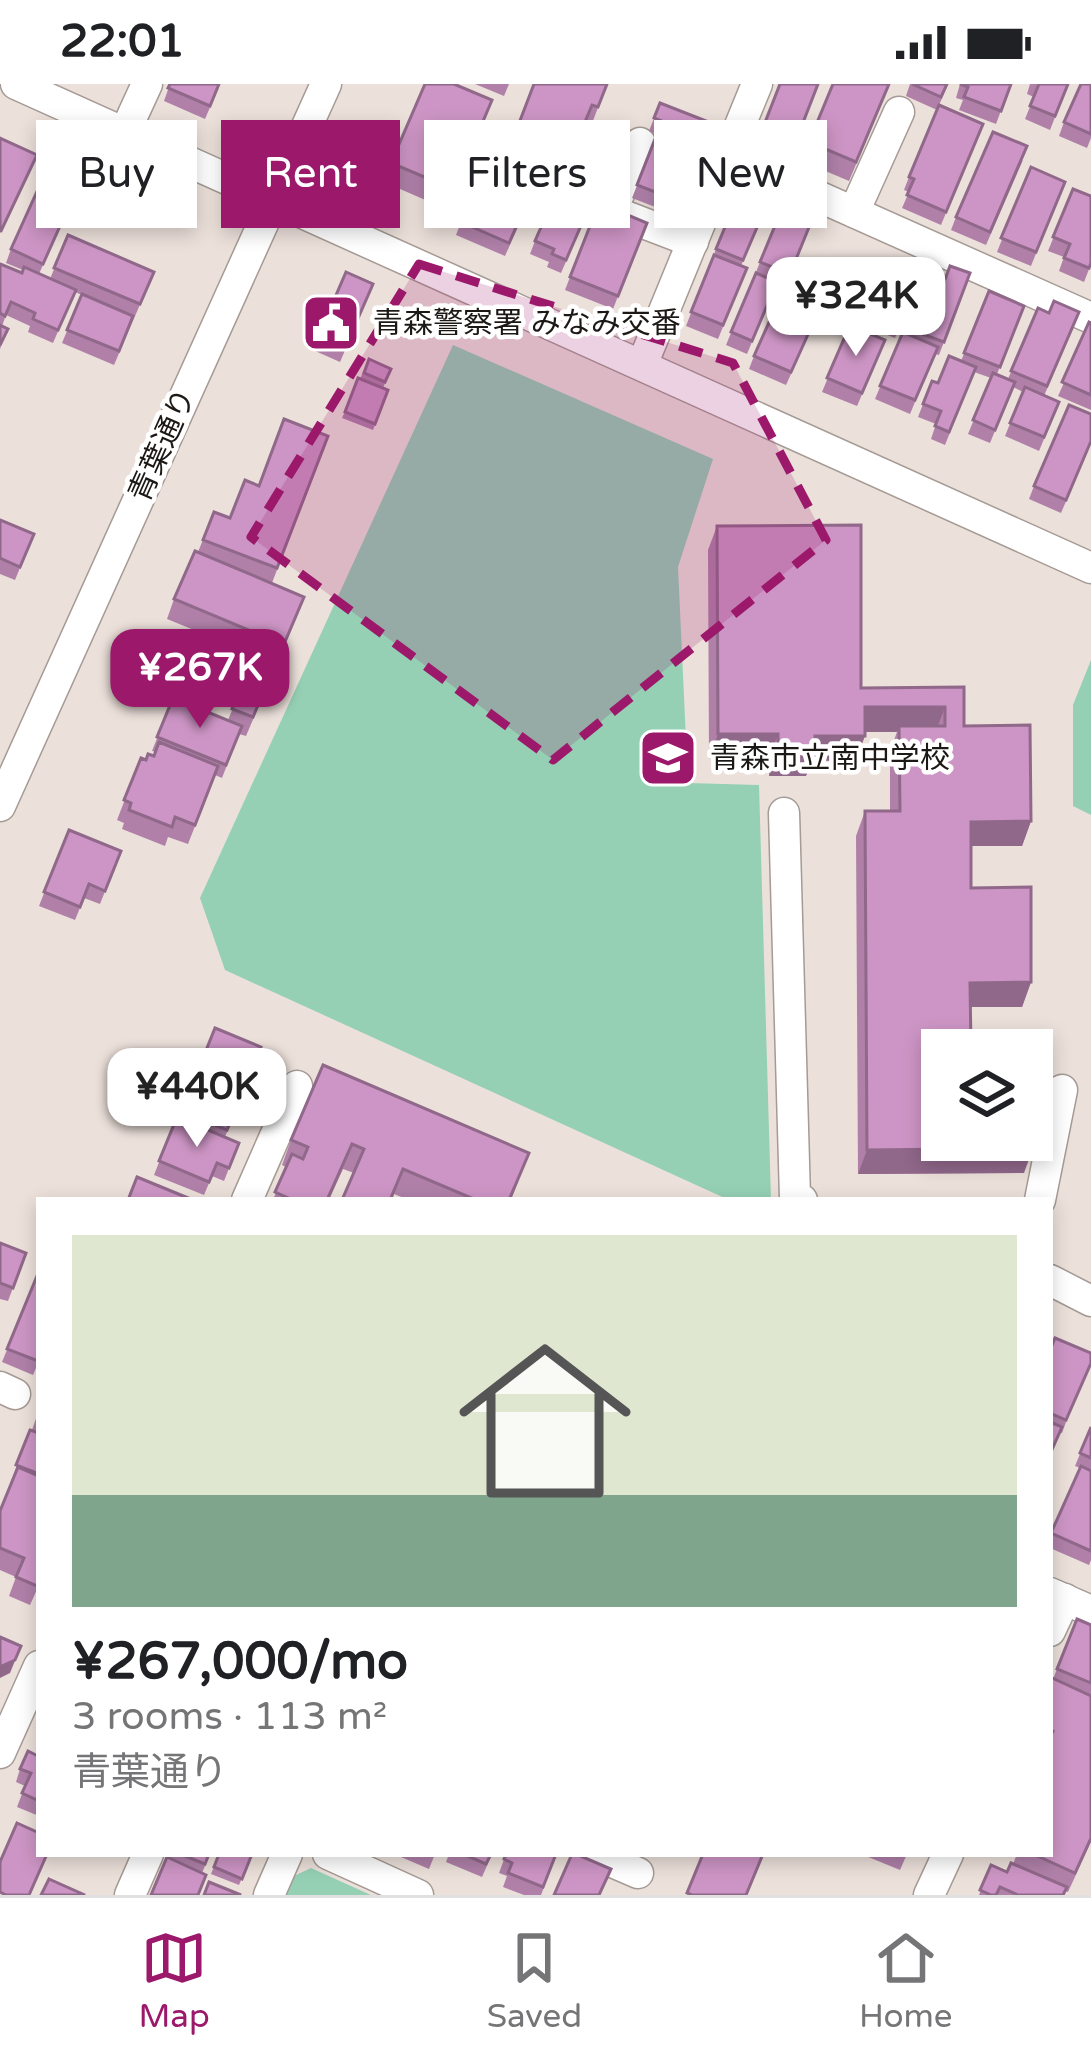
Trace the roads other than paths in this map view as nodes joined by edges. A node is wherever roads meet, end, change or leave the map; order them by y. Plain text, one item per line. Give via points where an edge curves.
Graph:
1 (16, 84) edge
2 (147, 84) edge
3 (326, 84) edge
4 (757, 84) edge
5 (899, 112) dead end
6 (94, 120) edge
7 (130, 120) edge
8 (310, 120) edge
9 (742, 120) edge
10 (640, 143) dead end
11 (827, 200) edge
12 (854, 212) junction
13 (260, 228) edge
14 (331, 228) edge
15 (698, 228) edge
16 (692, 242) junction
17 (1091, 318) edge
18 (642, 364) junction
19 (1091, 568) edge
20 (0, 806) edge
21 (784, 813) dead end
22 (298, 1086) dead end
23 (1061, 1090) dead end
24 (248, 1197) edge
25 (795, 1197) edge
26 (1041, 1197) edge
27 (1053, 1282) edge
28 (1091, 1301) edge
29 (36, 1673) edge
30 (19, 1714) edge
31 (0, 1753) edge
32 (147, 1857) edge
33 (286, 1857) edge
34 (335, 1857) edge
35 (601, 1857) edge
36 (947, 1857) edge
37 (638, 1874) edge
38 (130, 1895) edge
39 (269, 1895) edge
40 (418, 1895) edge
41 (929, 1895) edge

1 - 6 street
2 - 7 street
3 - 8 street, 青葉通り
4 - 9 street
5 - 12 street
10 - 16 street via 612,211
11 - 12 street
12 - 17 street
13 - 20 street, 青葉通り
14 - 18 street
15 - 16 street
16 - 18 street
18 - 19 street
21 - 25 street
22 - 24 street
23 - 26 street
27 - 28 street
29 - 30 street
30 - 31 street
32 - 38 street
33 - 39 street
34 - 40 street
35 - 37 street
36 - 41 street

